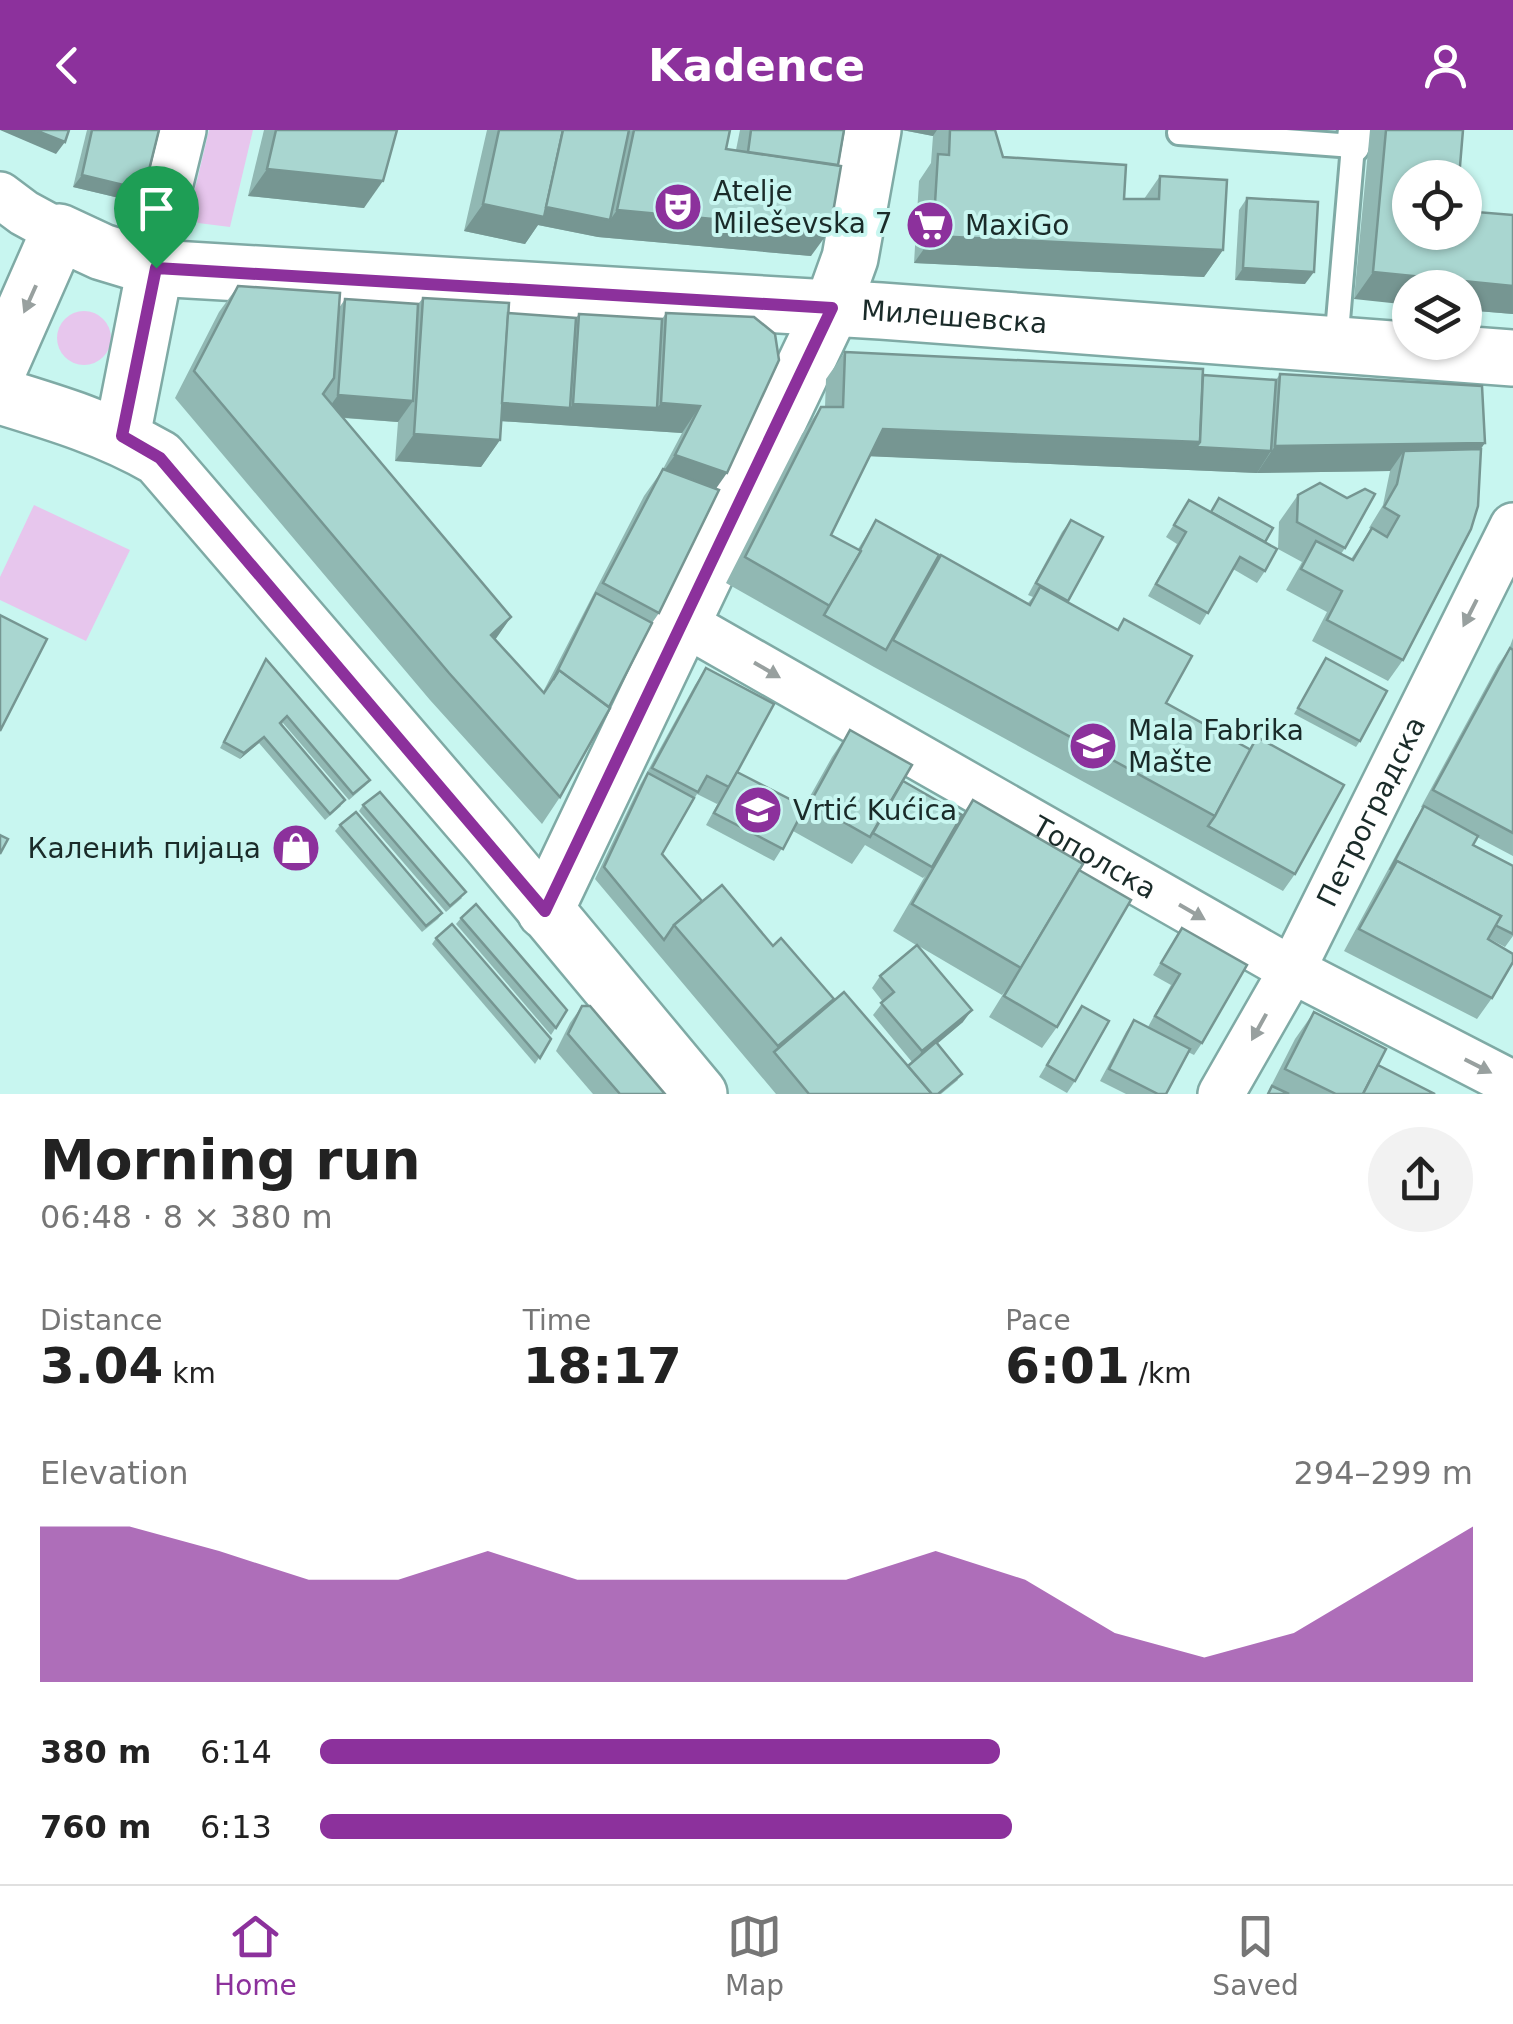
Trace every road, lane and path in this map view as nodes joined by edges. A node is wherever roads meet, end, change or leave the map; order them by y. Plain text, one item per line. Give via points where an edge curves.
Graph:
1 (183, 130) edge
2 (873, 130) edge
3 (1179, 133) dead end
4 (1354, 138) edge
5 (0, 195) edge
6 (59, 232) junction
7 (156, 268) junction
8 (832, 308) junction
9 (1336, 344) junction
10 (1513, 358) edge
11 (0, 366) edge
12 (0, 396) edge
13 (122, 436) junction
14 (1513, 526) edge
15 (682, 622) junction
16 (545, 911) junction
17 (1292, 970) junction
18 (1513, 1084) edge
19 (699, 1094) edge
20 (1221, 1094) edge

1 - 7 street
2 - 8 main road via 850,258
3 - 4 lane
4 - 9 lane
5 - 6 street
6 - 7 main road, Милешевска
6 -> 11 main road
7 - 8 main road, Милешевска
7 - 13 main road
8 - 9 main road, Милешевска
8 - 15 main road
9 - 10 main road, Милешевска
12 - 13 main road
13 - 16 main road via 160,458
14 -> 17 street, Петроградска
15 - 16 main road
15 -> 17 street, Тополска
16 - 19 main road
17 -> 18 street, Тополска
17 -> 20 street, Петроградска

